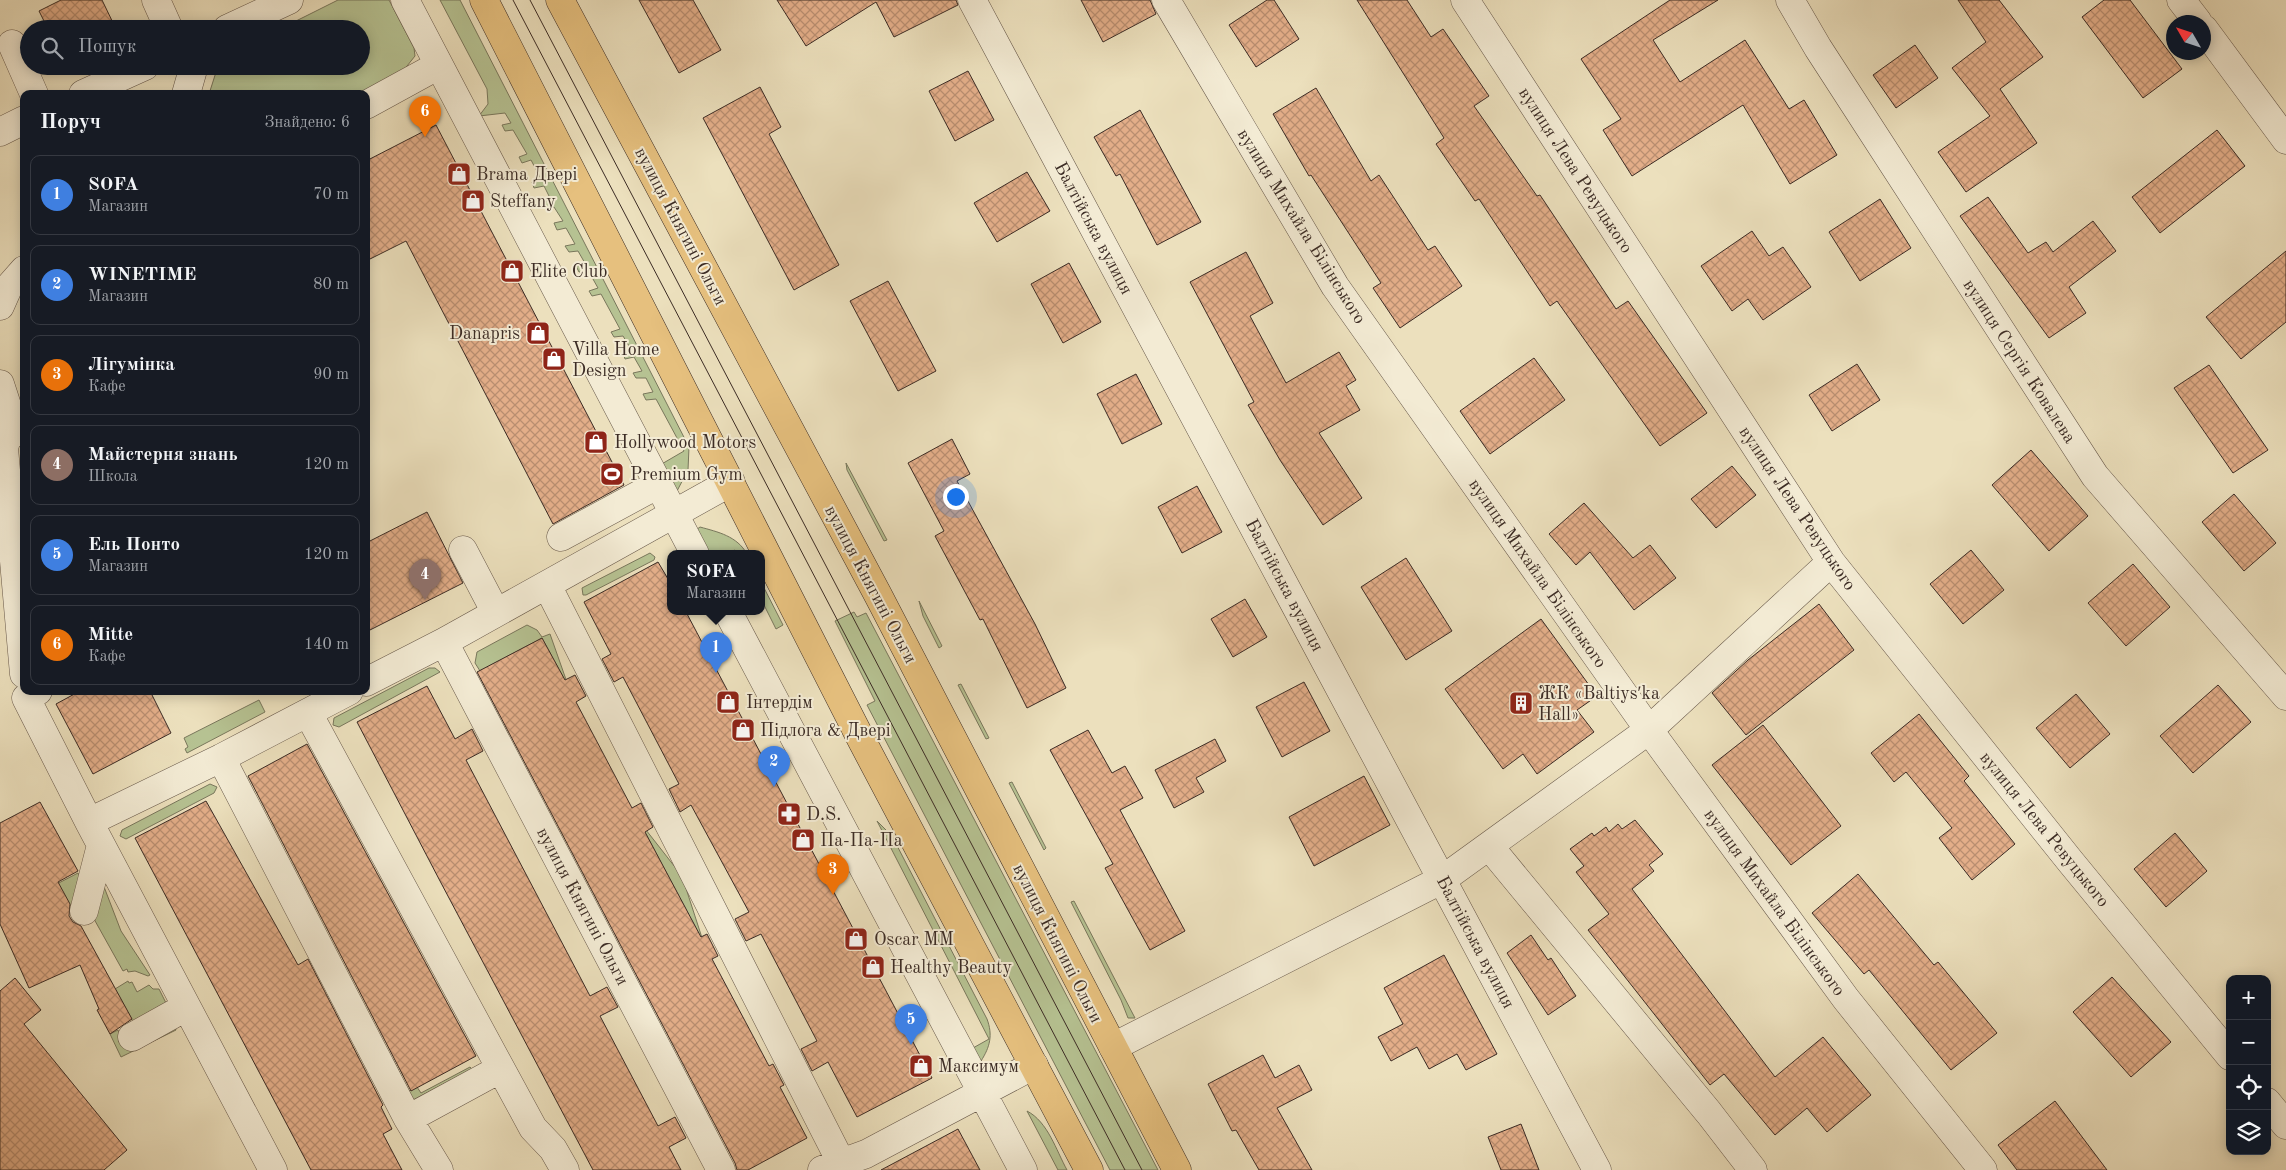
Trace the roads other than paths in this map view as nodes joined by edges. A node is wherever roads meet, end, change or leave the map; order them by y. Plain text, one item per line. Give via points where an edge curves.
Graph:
1 (156, 0) edge
2 (290, 0) edge
3 (405, 0) edge
4 (484, 0) edge
5 (560, 0) edge
6 (972, 0) edge
7 (1166, 0) edge
8 (1465, 0) edge
9 (1790, 0) edge
10 (2182, 0) edge
11 (2193, 15) edge
12 (165, 20) edge
13 (247, 20) edge
14 (2211, 39) edge
15 (12, 44) dead end
16 (20, 62) edge
17 (439, 65) junction
18 (26, 75) edge
19 (125, 75) edge
20 (191, 75) edge
21 (32, 90) edge
22 (92, 90) edge
23 (187, 90) edge
24 (370, 103) edge
25 (20, 122) edge
26 (0, 132) edge
27 (2286, 140) edge
28 (20, 274) edge
29 (0, 306) edge
30 (0, 384) edge
31 (18, 427) edge
32 (732, 482) junction
33 (657, 485) junction
34 (673, 516) junction
35 (561, 537) dead end
36 (462, 550) dead end
37 (693, 550) edge
38 (1831, 562) junction
39 (546, 585) junction
40 (20, 609) edge
41 (496, 613) junction
42 (730, 615) edge
43 (444, 642) junction
44 (370, 680) edge
45 (31, 695) edge
46 (341, 695) edge
47 (2286, 696) edge
48 (308, 712) junction
49 (1649, 730) junction
50 (221, 758) junction
51 (95, 834) junction
52 (1489, 846) junction
53 (1443, 879) junction
54 (84, 911) dead end
55 (186, 1007) junction
56 (132, 1037) dead end
57 (1113, 1047) junction
58 (2226, 1051) edge
59 (1034, 1065) junction
60 (500, 1069) junction
61 (982, 1094) junction
62 (2271, 1107) edge
63 (408, 1119) junction
64 (2286, 1125) edge
65 (836, 1168) edge
66 (273, 1170) edge
67 (439, 1170) edge
68 (565, 1170) edge
69 (721, 1170) edge
70 (1023, 1170) edge
71 (1089, 1170) edge
72 (1177, 1170) edge
73 (1596, 1170) edge
74 (1753, 1170) edge
75 (1982, 1170) edge

1 - 12 street
2 - 13 street
3 - 17 street
4 - 32 main road
5 - 57 main road, вулиця Княгині Ольги via 878,595
6 - 53 street, Балтійська вулиця
7 - 49 street, вулиця Михайла Білінського via 1335,286
8 - 38 street, вулиця Лева Ревуцького
9 - 47 street, вулиця Сергія Ковалева via 2095,476
10 - 11 street
14 - 27 street
15 - 16 street
17 - 24 street
17 - 33 street
18 - 21 street
19 - 22 street
20 - 23 street
25 - 26 street
28 - 29 street via 8,288
30 - 31 street
31 - 40 street via 4,448
32 - 34 street
32 - 59 main road via 861,739
33 - 34 street
33 - 35 street
34 - 37 street
34 - 39 street
36 - 41 street
38 - 49 street
38 - 58 street, вулиця Лева Ревуцького
39 - 41 street
39 - 65 street
41 - 43 street
42 - 61 street
43 - 44 street
43 - 69 street, вулиця Княгині Ольги via 543,817 658,1036
45 - 51 street
46 - 48 street
48 - 50 street
48 - 60 street
49 - 52 street
49 - 75 street, вулиця Михайла Білінського via 1846,999
50 - 51 street
50 - 63 street via 374,1038
51 - 54 street
51 - 55 street
52 - 53 street
52 - 74 street
53 - 57 street
53 - 73 street, Балтійська вулиця
55 - 56 street
55 - 66 street
57 - 72 main road, вулиця Княгині Ольги
59 - 61 street
59 - 71 main road
60 - 63 street
60 - 68 street via 533,1128 554,1149
61 - 65 street
61 - 70 street
62 - 64 street
63 - 67 street

